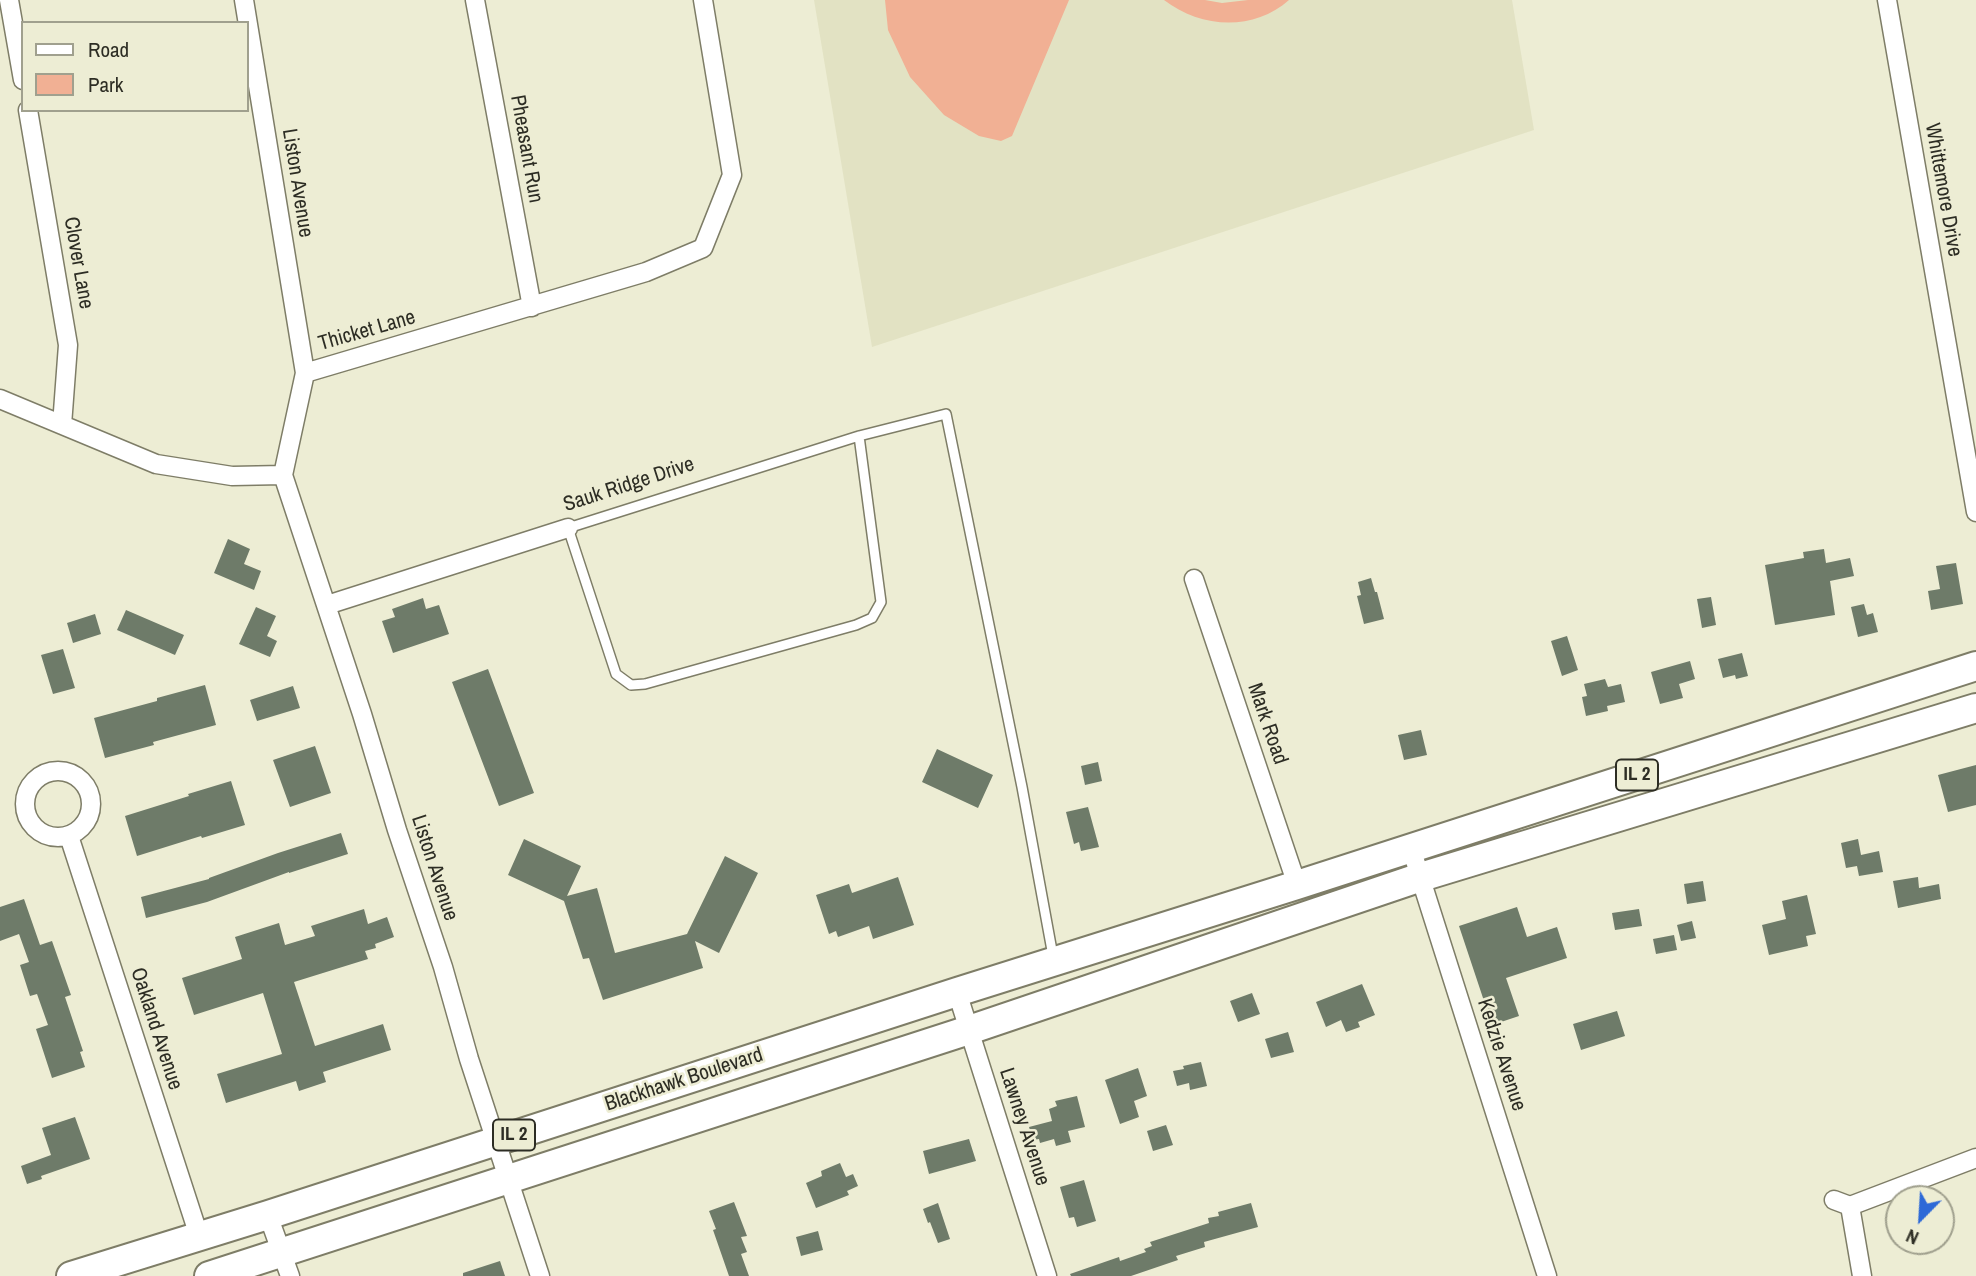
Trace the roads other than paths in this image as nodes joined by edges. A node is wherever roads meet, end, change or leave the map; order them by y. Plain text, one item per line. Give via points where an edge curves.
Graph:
1 (9, 0) edge
2 (244, 0) edge
3 (475, 0) edge
4 (703, 0) edge
5 (1887, 0) edge
6 (247, 21) edge
7 (248, 24) edge
8 (21, 69) edge
9 (28, 112) edge
10 (532, 307) junction
11 (305, 373) junction
12 (0, 399) edge
13 (62, 425) junction
14 (859, 436) junction
15 (283, 475) junction
16 (1976, 512) edge
17 (568, 528) junction
18 (1194, 579) dead end
19 (327, 605) junction
20 (1976, 666) edge
21 (1976, 708) edge
22 (69, 836) dead end
23 (1411, 848) junction
24 (1421, 877) junction
25 (1297, 885) junction
26 (1054, 962) junction
27 (957, 992) junction
28 (969, 1030) junction
29 (497, 1141) junction
30 (1976, 1158) edge
31 (508, 1180) junction
32 (268, 1216) junction
33 (199, 1236) junction
34 (286, 1264) edge
35 (71, 1276) edge
36 (209, 1276) edge
37 (540, 1276) edge
38 (1048, 1276) edge
39 (1547, 1276) edge
40 (1862, 1276) edge

1 - 8 street
2 - 6 street, Liston Avenue
3 - 10 street, Pheasant Run
4 - 10 street, Thicket Lane via 732,175 703,248 646,272
5 - 16 street, Whittemore Drive
7 - 11 street, Liston Avenue
9 - 13 street, Clover Lane via 68,345
10 - 11 street, Thicket Lane
11 - 15 street, Thicket Lane
12 - 13 street
13 - 15 street via 156,464 232,475
14 - 17 lane, Sauk Ridge Drive
14 - 17 lane via 881,602 872,618 856,625 631,685 616,674
14 - 26 lane, Sauk Ridge Drive via 946,414
15 - 19 street, Liston Avenue
17 - 19 street, Sauk Ridge Drive
18 - 25 street, Mark Road
19 - 29 street, Liston Avenue
20 - 23 main road, IL 2
21 - 24 main road, IL 2
22 - 33 street, Oakland Avenue
23 - 24 street, Kedzie Avenue
23 - 25 main road, IL 2
24 - 28 main road, Blackhawk Boulevard / IL 2
24 - 39 street, Kedzie Avenue
25 - 26 main road, Blackhawk Boulevard / IL 2
26 - 27 main road, Blackhawk Boulevard / IL 2
27 - 28 street, Lawney Avenue
27 - 29 main road, Blackhawk Boulevard / IL 2
28 - 31 main road, Blackhawk Boulevard / IL 2
28 - 38 street, Lawney Avenue
29 - 31 street, Liston Avenue
29 - 32 main road, Blackhawk Boulevard / IL 2
30 - 40 street via 1842,1203
31 - 34 main road, Blackhawk Boulevard / IL 2
31 - 37 street, Liston Avenue
32 - 33 main road, Blackhawk Boulevard / IL 2
32 - 34 street
33 - 35 main road, Blackhawk Boulevard / IL 2
34 - 36 main road, Blackhawk Boulevard / IL 2

